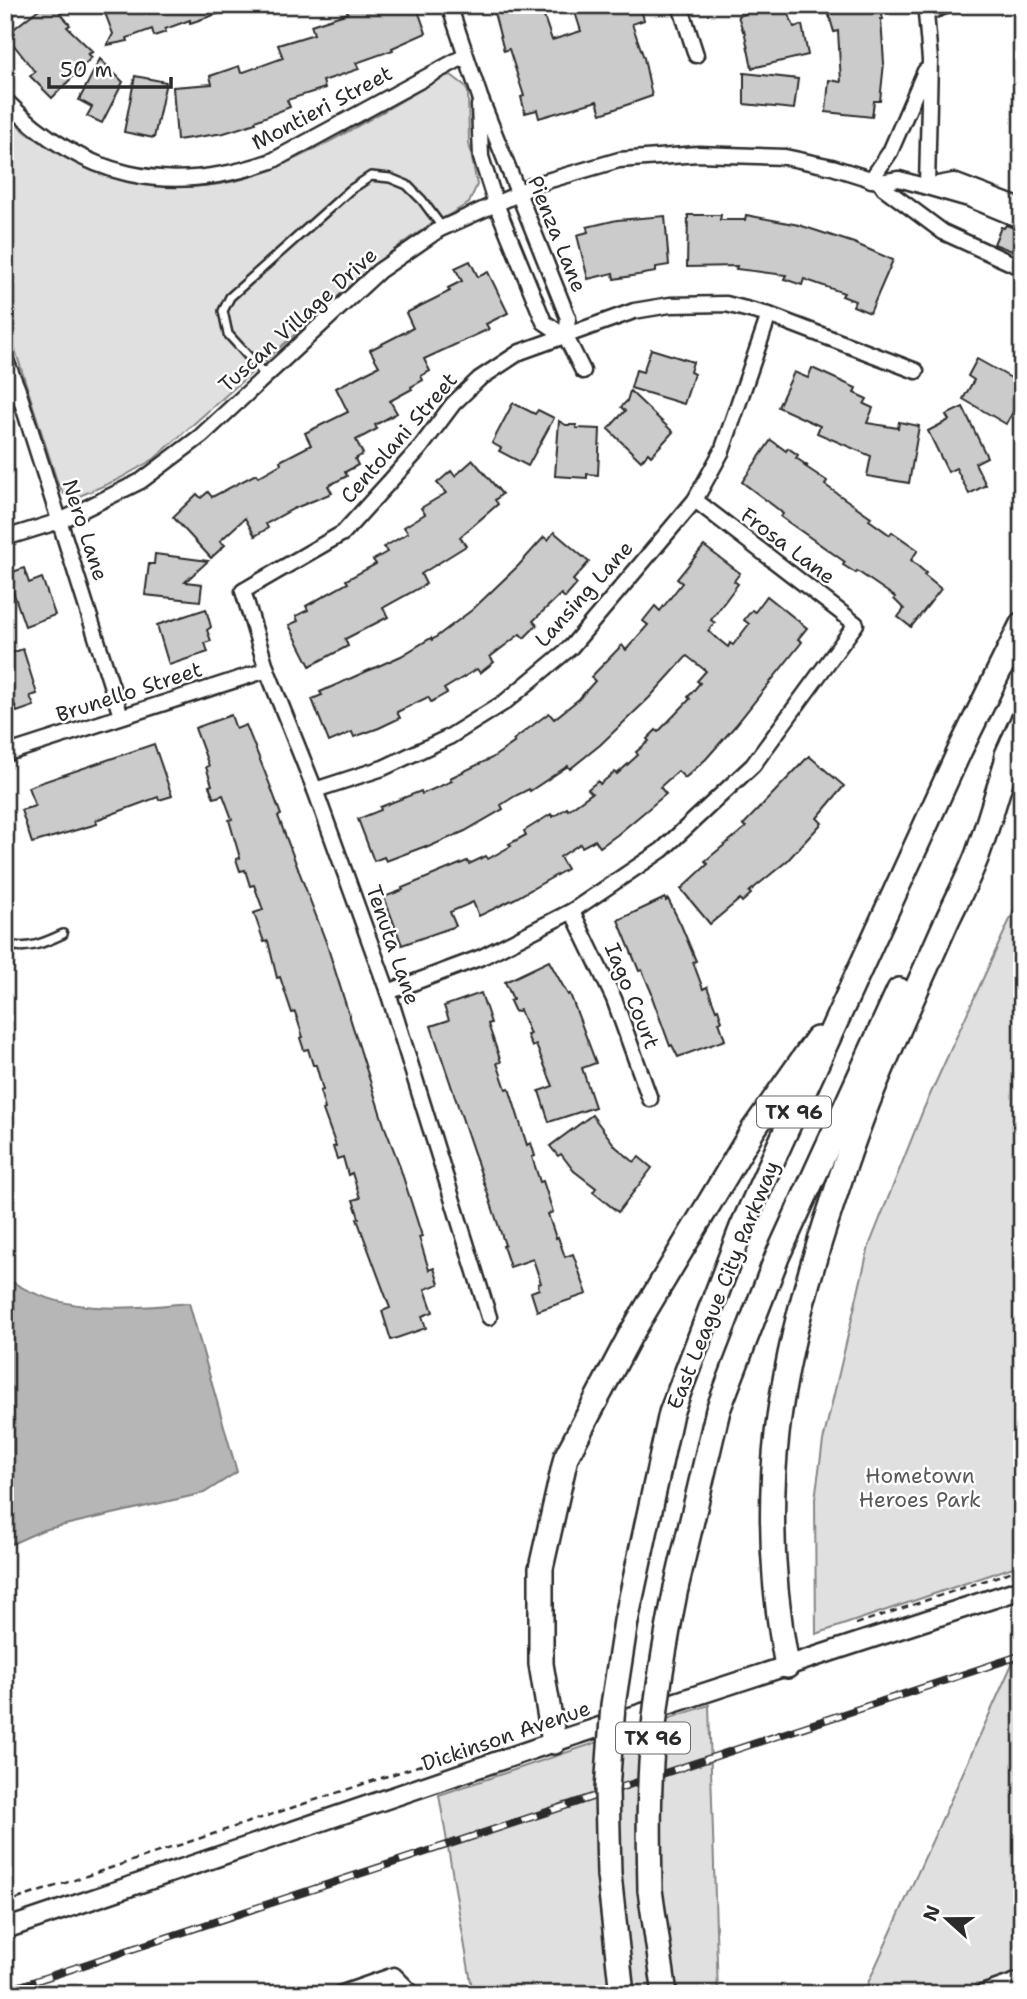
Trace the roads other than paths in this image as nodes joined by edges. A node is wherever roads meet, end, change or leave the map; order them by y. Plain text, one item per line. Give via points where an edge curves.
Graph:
1 (449, 5) edge
2 (680, 5) edge
3 (948, 5) edge
4 (924, 9) edge
5 (696, 55) dead end
6 (464, 56) junction
7 (930, 60) junction
8 (480, 97) junction
9 (5, 100) edge
10 (875, 181) junction
11 (927, 186) junction
12 (518, 194) junction
13 (496, 204) junction
14 (1022, 207) edge
15 (1022, 221) edge
16 (442, 228) junction
17 (1022, 268) edge
18 (769, 315) junction
19 (566, 337) junction
20 (5, 358) edge
21 (583, 371) dead end
22 (916, 371) dead end
23 (266, 376) junction
24 (695, 500) junction
25 (60, 521) junction
26 (5, 538) edge
27 (243, 591) joint
28 (1022, 624) edge
29 (267, 670) junction
30 (121, 716) junction
31 (1017, 732) edge
32 (5, 754) edge
33 (315, 790) junction
34 (572, 911) junction
35 (63, 934) dead end
36 (5, 944) edge
37 (388, 992) junction
38 (849, 993) junction
39 (650, 1098) dead end
40 (489, 1317) dead end
41 (1022, 1589) edge
42 (787, 1666) junction
43 (554, 1742) junction
44 (5, 1928) edge
45 (1022, 1979) edge
46 (344, 1993) edge
47 (413, 1994) edge
48 (622, 1994) edge
49 (665, 1994) edge
50 (979, 1994) edge

1 - 6 street, Pienza Lane
2 - 5 street
3 - 4 street
4 - 7 street
6 - 8 street, Pienza Lane
6 - 9 street, Montieri Street via 293,151 244,171 214,177 158,179 108,169 64,148
7 - 10 street
7 - 11 street
8 - 12 street, Pienza Lane
8 - 13 street, Pienza Lane via 481,156
10 - 11 street, Tuscan Village Drive via 899,179
10 - 12 street, Tuscan Village Drive via 785,158 698,155 619,160 533,185
10 - 17 street, Tuscan Village Drive via 943,232
11 - 14 street, Tuscan Village Drive via 954,181
11 - 15 street, Tuscan Village Drive
12 - 13 street, Tuscan Village Drive
12 - 19 street, Pienza Lane via 568,318
13 - 16 street, Tuscan Village Drive
13 - 19 street, Pienza Lane via 544,322
16 - 23 street, Tuscan Village Drive via 379,271
16 - 23 lane via 407,185 370,176 350,190 230,297 223,311 228,334
18 - 19 street, Centolani Street via 726,304 670,304 634,311
18 - 22 street, Centolani Street
18 - 24 street, Lansing Lane via 722,451
19 - 21 street
19 - 27 street, Centolani Street via 520,352 479,379 344,533
20 - 25 street, Nero Lane
23 - 25 street, Tuscan Village Drive via 201,436 141,481
24 - 33 street, Lansing Lane via 571,647 505,702 449,737 383,768
24 - 34 street, Frosa Lane via 856,624 753,765 662,850
25 - 26 street, Tuscan Village Drive
25 - 30 street, Nero Lane
27 - 29 street, Tenuta Lane
28 - 38 main road, East League City Parkway / TX 96
29 - 30 street, Brunello Street
29 - 33 street, Tenuta Lane
30 - 32 street, Brunello Street
31 - 42 main road via 978,854 877,1078 846,1159 792,1336 776,1434 772,1513 777,1607
31 - 49 main road, East League City Parkway / TX 96, bridge via 777,1257 718,1410 676,1588 653,1738 650,1890
33 - 37 street, Tenuta Lane
34 - 37 street via 482,957
34 - 39 street, Iago Court via 614,999
35 - 36 lane via 42,944 17,948
37 - 40 street, Tenuta Lane
38 - 43 main road via 753,1130 631,1334 566,1457 541,1567 541,1664
38 - 48 main road, East League City Parkway / TX 96, bridge via 742,1227 671,1413 626,1621 612,1717 607,1790 609,1875
41 - 42 street, Dickinson Avenue
42 - 43 street, Dickinson Avenue
43 - 44 street, Dickinson Avenue
45 - 50 street
46 - 47 street via 394,1975

